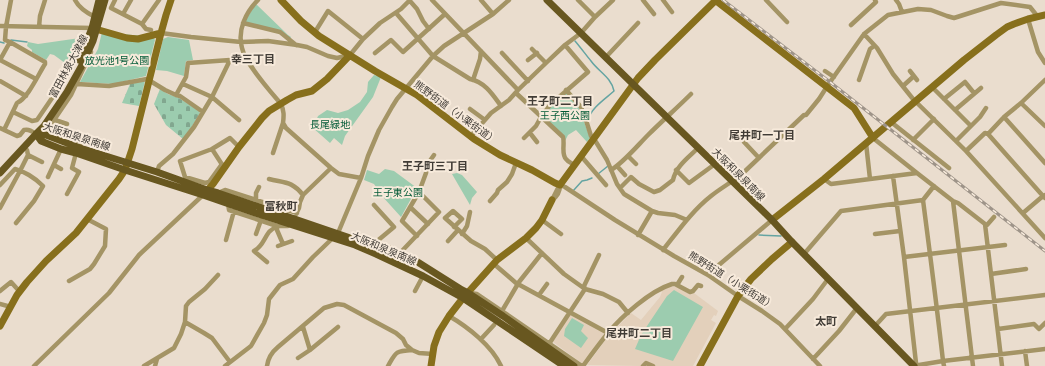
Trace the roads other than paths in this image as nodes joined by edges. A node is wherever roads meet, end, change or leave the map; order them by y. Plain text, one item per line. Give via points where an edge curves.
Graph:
1 (11, 0) edge
2 (45, 0) edge
3 (75, 0) edge
4 (99, 0) edge
5 (104, 0) edge
6 (115, 0) edge
7 (131, 0) edge
8 (171, 0) edge
9 (258, 0) edge
10 (281, 0) edge
11 (410, 0) edge
12 (432, 0) edge
13 (481, 0) edge
14 (509, 0) edge
15 (547, 0) edge
16 (578, 0) edge
17 (614, 0) edge
18 (643, 0) edge
19 (663, 0) edge
20 (716, 0) edge
21 (766, 0) edge
22 (896, 0) edge
23 (157, 1) edge
24 (878, 1) edge
25 (672, 12) dead end
26 (902, 12) junction
27 (396, 13) junction
28 (123, 14) junction
29 (445, 14) junction
30 (493, 14) junction
31 (654, 14) dead end
32 (1041, 16) edge
33 (95, 17) junction
34 (595, 17) junction
35 (1028, 19) junction
36 (638, 22) dead end
37 (787, 22) dead end
38 (243, 23) junction
39 (142, 24) junction
40 (850, 25) dead end
41 (0, 26) edge
42 (6, 27) junction
43 (39, 27) junction
44 (95, 28) junction
45 (429, 29) junction
46 (151, 30) dead end
47 (315, 32) junction
48 (161, 33) junction
49 (464, 33) junction
50 (581, 33) junction
51 (864, 34) junction
52 (363, 39) junction
53 (418, 39) junction
54 (93, 41) junction
55 (10, 42) junction
56 (241, 42) junction
57 (86, 44) junction
58 (297, 45) junction
59 (565, 45) junction
60 (874, 46) junction
61 (532, 48) dead end
62 (481, 51) junction
63 (375, 53) dead end
64 (502, 53) dead end
65 (537, 53) junction
66 (350, 55) junction
67 (433, 56) junction
68 (606, 57) junction
69 (336, 58) junction
70 (0, 60) edge
71 (230, 60) junction
72 (528, 60) dead end
73 (248, 62) junction
74 (546, 63) junction
75 (1045, 63) edge
76 (340, 66) junction
77 (825, 71) dead end
78 (910, 71) dead end
79 (834, 77) junction
80 (36, 79) junction
81 (150, 80) junction
82 (473, 80) junction
83 (858, 80) dead end
84 (0, 81) edge
85 (528, 81) junction
86 (1044, 83) edge
87 (77, 84) junction
88 (183, 84) junction
89 (633, 85) junction
90 (903, 86) junction
91 (827, 87) junction
92 (407, 88) junction
93 (932, 88) junction
94 (981, 88) dead end
95 (566, 90) junction
96 (517, 92) junction
97 (691, 94) dead end
98 (974, 94) junction
99 (176, 95) junction
100 (26, 96) junction
101 (212, 97) junction
102 (944, 98) junction
103 (915, 101) junction
104 (1021, 103) junction
105 (281, 104) junction
106 (501, 106) junction
107 (986, 108) dead end
108 (470, 109) dead end
109 (955, 110) junction
110 (12, 112) junction
111 (203, 112) junction
112 (541, 117) junction
113 (1004, 117) junction
114 (667, 118) junction
115 (934, 119) junction
116 (55, 120) junction
117 (238, 120) dead end
118 (485, 120) junction
119 (891, 122) junction
120 (283, 123) junction
121 (67, 124) dead end
122 (971, 126) junction
123 (1045, 126) edge
124 (2, 129) edge
125 (530, 133) junction
126 (36, 134) junction
127 (988, 134) junction
128 (470, 137) junction
129 (524, 138) dead end
130 (873, 138) junction
131 (593, 139) junction
132 (913, 140) junction
133 (956, 141) junction
134 (537, 142) dead end
135 (744, 142) dead end
136 (866, 143) junction
137 (239, 147) junction
138 (698, 148) junction
139 (25, 149) dead end
140 (61, 149) junction
141 (212, 149) junction
142 (78, 150) junction
143 (966, 151) junction
144 (273, 153) dead end
145 (28, 155) junction
146 (434, 155) dead end
147 (580, 156) junction
148 (628, 156) junction
149 (759, 158) junction
150 (42, 162) dead end
151 (516, 163) junction
152 (1045, 163) edge
153 (636, 164) dead end
154 (715, 164) junction
155 (54, 165) junction
156 (574, 165) junction
157 (126, 166) junction
158 (223, 166) junction
159 (617, 166) junction
160 (331, 168) junction
161 (949, 168) dead end
162 (61, 169) dead end
163 (20, 170) junction
164 (611, 170) junction
165 (676, 170) junction
166 (156, 172) junction
167 (0, 173) edge
168 (917, 173) junction
169 (625, 175) dead end
170 (893, 176) junction
171 (48, 177) dead end
172 (361, 178) junction
173 (269, 179) dead end
174 (824, 179) junction
175 (870, 179) junction
176 (732, 182) junction
177 (0, 185) edge
178 (560, 185) junction
179 (606, 185) dead end
180 (934, 186) junction
181 (259, 187) dead end
182 (620, 188) junction
183 (205, 192) junction
184 (419, 192) junction
185 (67, 194) dead end
186 (303, 195) junction
187 (1044, 196) edge
188 (552, 200) joint
189 (923, 200) junction
190 (490, 201) dead end
191 (953, 201) junction
192 (228, 203) junction
193 (897, 203) junction
194 (374, 205) dead end
195 (256, 206) junction
196 (410, 207) junction
197 (0, 208) edge
198 (234, 211) junction
199 (652, 211) junction
200 (470, 212) dead end
201 (297, 213) junction
202 (1023, 213) junction
203 (994, 217) dead end
204 (87, 219) junction
205 (261, 220) junction
206 (542, 220) junction
207 (687, 220) junction
208 (772, 220) junction
209 (16, 223) dead end
210 (428, 224) junction
211 (985, 224) junction
212 (277, 226) junction
213 (458, 230) junction
214 (900, 231) junction
215 (256, 234) dead end
216 (561, 234) dead end
217 (638, 234) junction
218 (875, 234) dead end
219 (336, 235) junction
220 (417, 236) junction
221 (526, 238) junction
222 (1045, 238) edge
223 (226, 240) dead end
224 (292, 241) dead end
225 (448, 241) dead end
226 (792, 242) junction
227 (375, 245) junction
228 (1005, 245) dead end
229 (988, 247) junction
230 (663, 250) junction
231 (959, 251) junction
232 (542, 253) junction
233 (400, 254) junction
234 (804, 254) junction
235 (930, 254) junction
236 (599, 255) dead end
237 (904, 257) junction
238 (267, 262) dead end
239 (496, 262) junction
240 (1026, 269) dead end
241 (991, 274) junction
242 (218, 275) dead end
243 (708, 275) junction
244 (423, 276) junction
245 (682, 277) dead end
246 (828, 279) junction
247 (69, 282) dead end
248 (518, 284) junction
249 (547, 284) dead end
250 (677, 285) junction
251 (701, 286) dead end
252 (585, 289) junction
253 (0, 291) edge
254 (415, 291) dead end
255 (20, 292) junction
256 (539, 295) junction
257 (1045, 295) edge
258 (466, 296) junction
259 (738, 296) junction
260 (994, 301) junction
261 (0, 304) edge
262 (965, 304) junction
263 (11, 307) junction
264 (937, 307) junction
265 (857, 308) junction
266 (502, 310) junction
267 (910, 311) junction
268 (570, 312) junction
269 (628, 313) junction
270 (449, 316) junction
271 (185, 322) junction
272 (1045, 323) edge
273 (494, 325) dead end
274 (0, 326) edge
275 (875, 326) junction
276 (303, 327) junction
277 (338, 327) dead end
278 (785, 329) junction
279 (998, 329) junction
280 (608, 333) junction
281 (481, 339) junction
282 (549, 344) junction
283 (1045, 349) edge
284 (310, 350) junction
285 (412, 350) junction
286 (1025, 351) junction
287 (433, 354) junction
288 (1000, 354) junction
289 (972, 357) junction
290 (298, 358) dead end
291 (157, 359) junction
292 (813, 359) junction
293 (230, 362) junction
294 (943, 364) edge
295 (912, 365) edge
296 (34, 366) edge
297 (144, 366) edge
298 (155, 366) edge
299 (225, 366) edge
300 (267, 366) edge
301 (388, 366) edge
302 (431, 366) edge
303 (501, 366) edge
304 (564, 366) edge
305 (574, 366) edge
306 (583, 366) edge
307 (643, 366) edge
308 (653, 366) edge
309 (700, 366) edge
310 (820, 366) edge
311 (973, 366) edge
312 (1002, 366) edge
313 (1027, 366) edge

1 - 42 street
2 - 43 street
3 - 33 street via 80,8
4 - 33 main road, 富田林泉大津線
5 - 44 main road, 富田林泉大津線
6 - 28 street via 111,8
7 - 28 street
8 - 48 street
9 - 38 street
10 - 47 street, 熊野街道（小栗街道）
11 - 27 street
11 - 45 street
12 - 29 street
13 - 30 street
14 - 30 street
15 - 50 main road, 大阪和泉泉南線
16 - 34 street
17 - 34 street
18 - 31 street
19 - 25 street
20 - 89 street
20 - 91 street
21 - 37 street
22 - 26 street
23 - 39 street
24 - 40 street
26 - 32 street via 931,10 954,18 1001,3 1030,7
26 - 51 street via 888,15
27 - 52 street via 380,23
27 - 53 street
28 - 39 street
29 - 45 street
29 - 49 street
30 - 49 street
32 - 35 street
33 - 44 main road, 富田林泉大津線
34 - 50 street
35 - 75 street via 1038,52
35 - 93 street via 1007,27
36 - 68 street
38 - 56 street
38 - 58 street via 280,32
39 - 46 street
41 - 42 street
42 - 43 street
42 - 55 street via 5,40
43 - 44 street
44 - 48 street via 138,40
44 - 54 main road, 富田林泉大津線
44 - 57 main road, 富田林泉大津線
45 - 53 street
47 - 52 street via 328,11
47 - 66 street, 熊野街道（小栗街道）
48 - 56 street
48 - 81 street
49 - 62 street
49 - 67 street
50 - 59 street
50 - 68 main road, 大阪和泉泉南線
51 - 60 street
51 - 79 street
52 - 66 street
53 - 63 street via 403,52 391,40
53 - 67 street
54 - 87 street via 93,48
54 - 126 main road, 富田林泉大津線 via 64,97
55 - 70 street
55 - 80 street via 45,62
56 - 58 street via 268,41
56 - 73 street
57 - 110 street via 81,48 63,82 37,120 32,121
57 - 126 main road, 富田林泉大津線 via 73,73
58 - 69 street
59 - 74 street
59 - 95 street via 588,72
60 - 83 street via 870,49
60 - 90 street
61 - 65 street
62 - 82 street
62 - 96 street
64 - 85 street
65 - 72 street
65 - 74 street
66 - 69 street
66 - 76 street
66 - 92 street, 熊野街道（小栗街道）
67 - 82 street
67 - 92 street
68 - 89 main road, 大阪和泉泉南線
69 - 76 street
70 - 80 street
71 - 73 street
71 - 88 street via 188,63
71 - 101 street
73 - 105 street
74 - 85 street
76 - 105 street via 312,91 296,95
77 - 79 street
78 - 90 street via 916,78
79 - 91 street
80 - 100 street
81 - 87 street via 109,86
81 - 99 street
81 - 157 street
82 - 106 street via 492,92
84 - 100 street
85 - 96 street
86 - 104 street
87 - 116 street
88 - 99 street
88 - 101 street
89 - 114 main road, 大阪和泉泉南線
89 - 131 street
90 - 103 street
91 - 130 street via 854,108
91 - 149 street via 806,114
92 - 128 street, 熊野街道（小栗街道）
92 - 172 street via 397,99 379,130
93 - 102 street
93 - 103 street
94 - 98 street
95 - 112 street
95 - 131 street via 581,107
96 - 106 street
96 - 112 street
97 - 114 street via 686,102
98 - 102 street via 965,82
98 - 109 street
99 - 111 street
100 - 110 street via 17,103
101 - 111 street
101 - 117 street
102 - 109 street
103 - 115 street
103 - 119 street
104 - 113 street
104 - 123 street
105 - 120 street via 284,109
105 - 137 street via 262,118
106 - 118 street
107 - 122 street
108 - 118 street
109 - 122 street
110 - 124 street
111 - 166 street via 173,154
112 - 125 street
112 - 156 street via 563,137 564,157
113 - 127 street
113 - 152 street
114 - 138 main road, 大阪和泉泉南線
114 - 148 street
115 - 132 street
115 - 133 street
116 - 121 street
116 - 142 street via 52,123 54,131 81,142
118 - 128 street
119 - 130 street
119 - 132 street
120 - 144 street
120 - 160 street
122 - 133 street
124 - 126 street via 17,136 26,129
125 - 129 street
125 - 134 street
126 - 140 main road, 大阪和泉泉南線 via 41,141
126 - 142 main road, 大阪和泉泉南線 via 46,135
126 - 167 main road, 富田林泉大津線
127 - 143 street via 986,133
127 - 187 street
128 - 151 street, 熊野街道（小栗街道）
130 - 136 street
130 - 168 street
131 - 147 street
131 - 164 street
132 - 161 street
133 - 143 street
135 - 149 street
136 - 174 street
136 - 175 street
137 - 141 street via 230,138
137 - 158 street
138 - 154 main road, 大阪和泉泉南線
138 - 165 street
139 - 145 street
140 - 142 main road, 大阪和泉泉南線
140 - 155 street
141 - 158 street
141 - 158 street via 180,161 185,177 209,182
142 - 157 main road, 大阪和泉泉南線
142 - 185 street via 72,168 79,172 78,178
143 - 202 street
145 - 150 street
145 - 163 street
146 - 184 street via 427,165
147 - 156 street
147 - 179 street
148 - 153 street
148 - 159 street
149 - 176 street
151 - 178 street, 熊野街道（小栗街道）
151 - 190 street via 507,182
154 - 165 street via 689,182
154 - 176 main road, 大阪和泉泉南線
155 - 162 street
155 - 171 street
156 - 178 street
157 - 166 main road, 大阪和泉泉南線
157 - 183 main road, 大阪和泉泉南線
157 - 204 street via 119,179
158 - 183 street via 213,184
159 - 164 street
159 - 169 street
160 - 172 street via 339,174
160 - 186 street
163 - 177 street via 15,169
163 - 197 street
163 - 209 street via 43,186
164 - 182 street
165 - 182 street via 673,180 654,192 631,177
166 - 183 main road, 大阪和泉泉南線
168 - 170 street
168 - 180 street
170 - 175 street
170 - 193 street
172 - 219 street
173 - 186 street via 286,182
174 - 175 street via 831,184
174 - 208 street
176 - 207 street via 712,195
176 - 208 main road, 大阪和泉泉南線
178 - 188 street
178 - 217 street, 熊野街道（小栗街道）
180 - 189 street
180 - 191 street
181 - 195 street via 256,193
182 - 199 street via 624,194
183 - 192 main road, 大阪和泉泉南線
183 - 195 main road, 大阪和泉泉南線 via 218,193
183 - 296 street via 139,255 109,293
184 - 196 street
184 - 210 street via 440,212
186 - 201 street
187 - 202 street
188 - 206 street
189 - 193 street
189 - 235 street
191 - 211 street
191 - 231 street
192 - 195 main road, 大阪和泉泉南線
192 - 198 street via 229,210
193 - 214 street
193 - 234 street via 842,211
194 - 227 street via 394,227
195 - 201 street
195 - 219 main road, 大阪和泉泉南線
196 - 210 street
196 - 220 street via 402,222
198 - 205 street
198 - 223 street via 230,234
199 - 207 street
199 - 217 street
200 - 213 street via 467,226
201 - 212 street via 288,226
202 - 222 street
203 - 211 street via 987,225
204 - 247 street via 106,229 105,246 90,269
204 - 255 street
205 - 212 street
205 - 215 street
206 - 216 street
206 - 221 street
207 - 230 street
208 - 226 main road, 大阪和泉泉南線
208 - 243 street
210 - 220 street
211 - 229 street
212 - 224 street via 280,245
212 - 238 street via 254,251
213 - 225 street
213 - 239 street via 485,249
214 - 218 street
214 - 237 street
217 - 230 street, 熊野街道（小栗街道）
219 - 227 main road, 大阪和泉泉南線
219 - 244 main road, 大阪和泉泉南線
219 - 293 street via 293,279 280,285 269,299 264,323 251,346
220 - 233 street
221 - 232 street
221 - 239 street
226 - 234 main road, 大阪和泉泉南線
226 - 259 street via 751,279
227 - 233 main road, 大阪和泉泉南線
228 - 229 street
229 - 231 street
229 - 241 street
230 - 243 street, 熊野街道（小栗街道）
231 - 235 street
231 - 262 street
232 - 248 street
232 - 252 street
233 - 258 main road, 大阪和泉泉南線 via 416,261
234 - 246 main road, 大阪和泉泉南線
235 - 237 street
235 - 264 street
236 - 252 street via 584,286
237 - 267 street
239 - 248 street
239 - 258 street
240 - 241 street
241 - 260 street
242 - 271 street via 186,306
243 - 259 street, 熊野街道（小栗街道）
244 - 254 street
244 - 258 main road, 大阪和泉泉南線
245 - 250 street
246 - 265 main road, 大阪和泉泉南線
246 - 278 street
248 - 256 street
248 - 266 street
249 - 256 street
250 - 251 street via 690,292 698,285
250 - 269 street via 669,285 649,296
252 - 268 street
252 - 269 street via 619,302
253 - 255 street via 11,282
255 - 263 street
256 - 268 street
257 - 260 street
258 - 266 street via 477,294
258 - 270 street
258 - 304 main road, 大阪和泉泉南線
258 - 305 main road, 大阪和泉泉南線 via 503,316
259 - 278 street, 熊野街道（小栗街道） via 762,310
259 - 309 street
260 - 262 street
260 - 279 street
261 - 263 street
262 - 264 street
262 - 289 street
263 - 274 street
264 - 267 street
264 - 294 street
265 - 275 main road, 大阪和泉泉南線
265 - 292 street
266 - 282 street
267 - 275 street via 886,314
267 - 295 street via 916,362
268 - 280 street
268 - 282 street
269 - 280 street
270 - 281 street
270 - 287 street via 439,332
271 - 291 street via 174,348
271 - 293 street via 212,338
272 - 279 street via 1039,329 1034,324
273 - 281 street
275 - 295 main road, 大阪和泉泉南線
276 - 284 street
276 - 285 street via 324,308 344,305 396,333
276 - 300 street via 272,352
277 - 284 street
278 - 292 street, 熊野街道（小栗街道）
279 - 288 street
280 - 306 street
281 - 303 street
282 - 306 street
283 - 286 street
284 - 290 street
285 - 287 street
285 - 301 street via 398,352
286 - 288 street
286 - 313 street
287 - 302 street
288 - 289 street
288 - 312 street
289 - 294 street
289 - 311 street
291 - 297 street
291 - 298 street
292 - 310 street, 熊野街道（小栗街道）
293 - 299 street
294 - 295 street
307 - 308 street via 646,363

